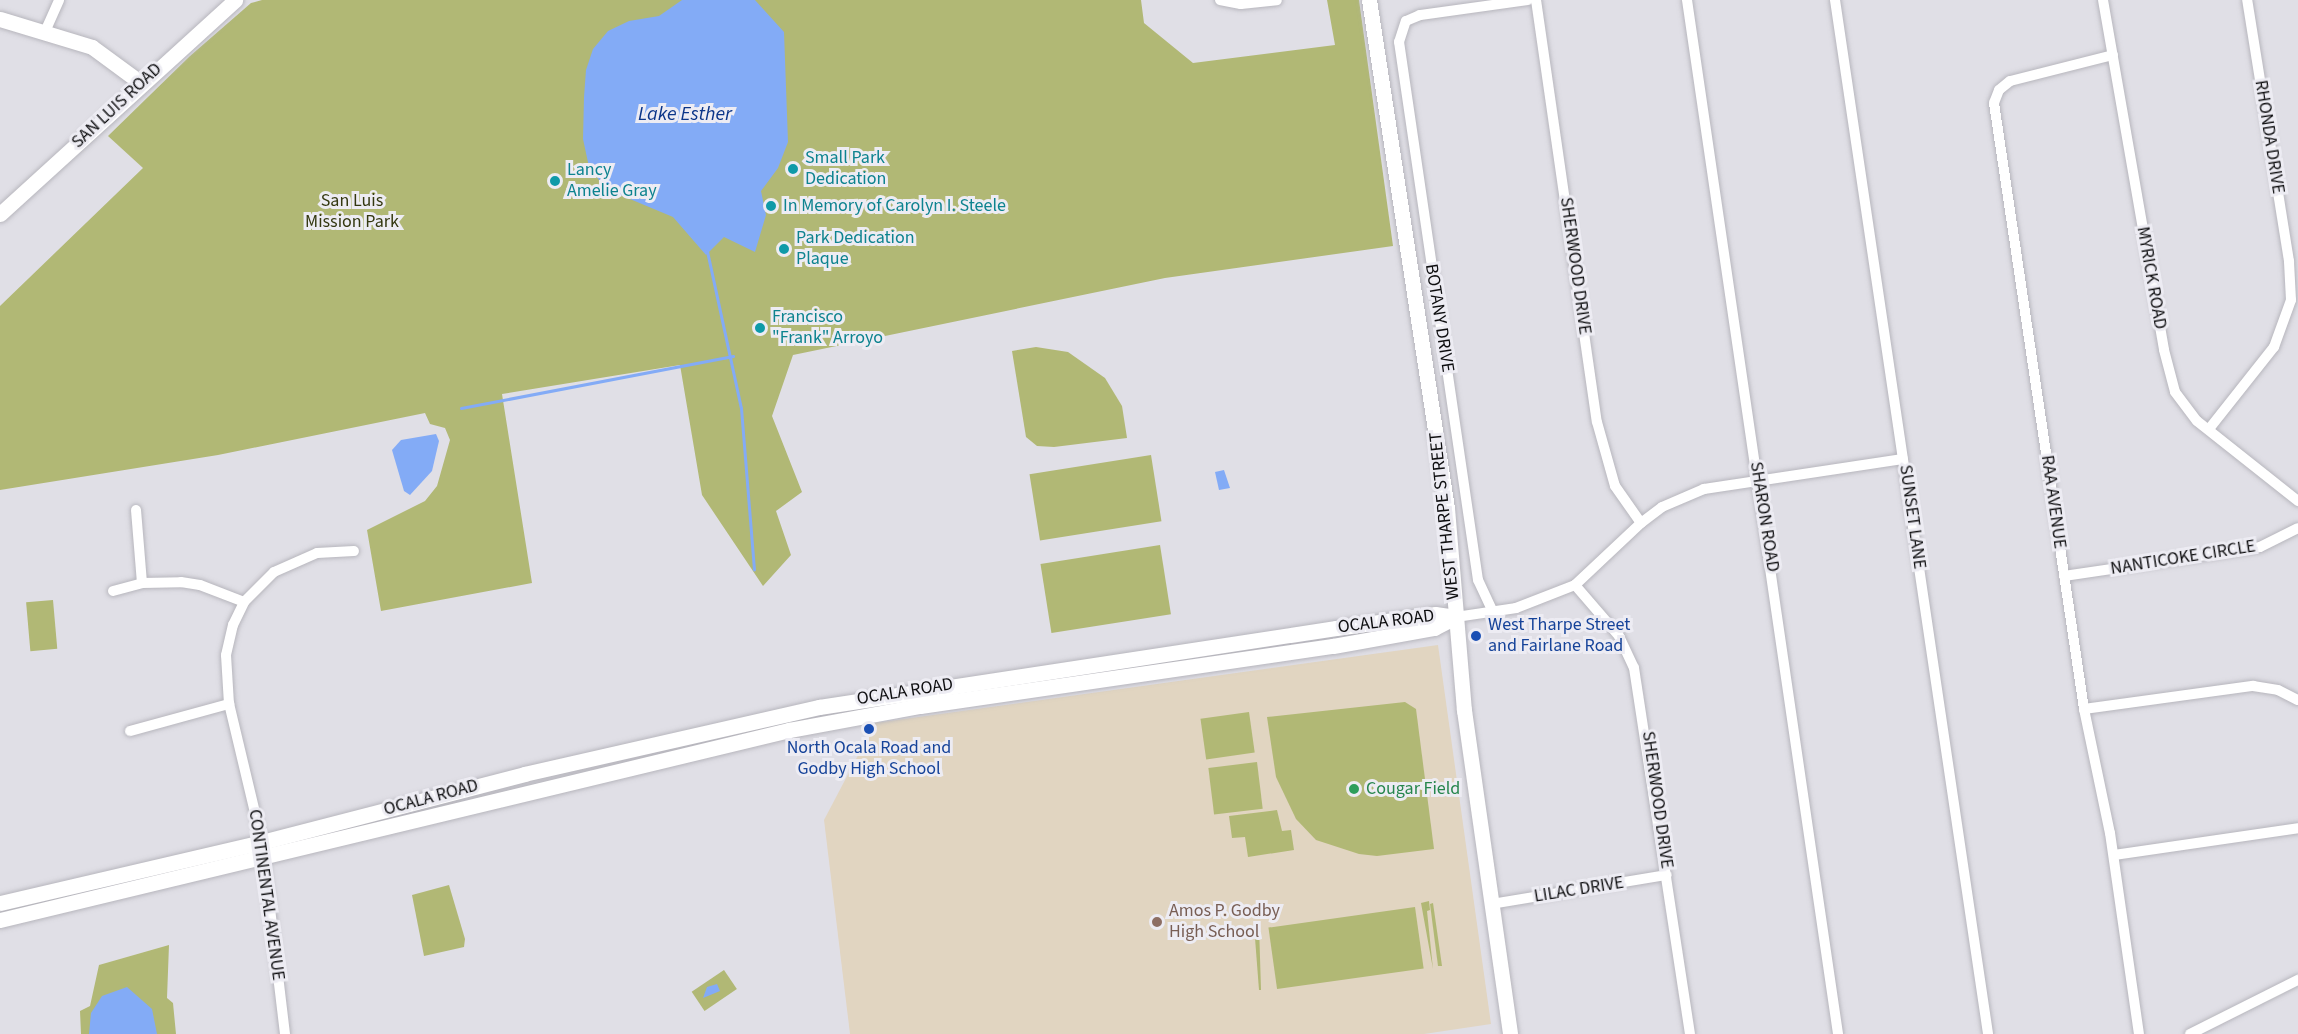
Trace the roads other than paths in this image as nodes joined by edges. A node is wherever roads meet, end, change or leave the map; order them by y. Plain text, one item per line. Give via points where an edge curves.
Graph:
1 (59, 0) edge
2 (236, 0) edge
3 (1220, 0) edge
4 (1277, 0) edge
5 (1369, 0) edge
6 (1528, 0) edge
7 (1536, 0) edge
8 (1687, 0) edge
9 (1834, 0) edge
10 (2103, 0) edge
11 (2247, 0) edge
12 (0, 19) edge
13 (44, 34) junction
14 (2113, 56) junction
15 (141, 83) junction
16 (0, 214) edge
17 (2209, 429) junction
18 (1904, 459) junction
19 (1758, 479) junction
20 (2298, 501) edge
21 (136, 510) dead end
22 (1641, 522) junction
23 (2298, 528) edge
24 (354, 551) dead end
25 (2064, 576) junction
26 (142, 584) junction
27 (1575, 585) junction
28 (113, 591) dead end
29 (244, 602) junction
30 (1493, 612) junction
31 (1456, 617) junction
32 (1267, 638) junction
33 (1269, 655) junction
34 (968, 681) junction
35 (946, 684) junction
36 (970, 698) junction
37 (2298, 700) edge
38 (948, 701) junction
39 (229, 704) junction
40 (819, 707) junction
41 (2084, 709) junction
42 (814, 725) junction
43 (130, 731) dead end
44 (706, 732) junction
45 (690, 736) junction
46 (702, 750) junction
47 (549, 768) junction
48 (552, 785) junction
49 (2298, 828) edge
50 (262, 842) junction
51 (2114, 855) junction
52 (261, 859) junction
53 (124, 874) junction
54 (1667, 875) junction
55 (125, 891) junction
56 (0, 903) edge
57 (1491, 904) junction
58 (0, 920) edge
59 (2298, 980) edge
60 (285, 1034) edge
61 (1510, 1034) edge
62 (1689, 1034) edge
63 (1838, 1034) edge
64 (1988, 1034) edge
65 (2139, 1034) edge
66 (2190, 1034) edge

1 - 13 street
2 - 15 main road, SAN LUIS ROAD
3 - 4 street via 1241,4
5 - 31 main road, WEST THARPE STREET via 1447,508
6 - 30 street, BOTANY DRIVE via 1420,15 1406,21 1399,42 1478,580
7 - 22 street, SHERWOOD DRIVE via 1599,431 1615,486
8 - 19 street, SHARON ROAD
9 - 18 street, SUNSET LANE
10 - 14 street, MYRICK ROAD
11 - 17 street, RHONDA DRIVE via 2289,261 2291,300 2274,347
12 - 13 main road
13 - 15 main road via 92,47
14 - 17 street, MYRICK ROAD via 2169,376 2184,407
14 - 25 street, RAA AVENUE via 2010,81 1999,90 1994,103
15 - 16 main road, SAN LUIS ROAD
17 - 20 street, MYRICK ROAD
18 - 19 street
18 - 64 street, SUNSET LANE
19 - 22 street via 1687,495
19 - 63 street, SHARON ROAD
21 - 26 street
22 - 27 street
23 - 25 street, NANTICOKE CIRCLE via 2260,547
24 - 29 street, CONTINENTAL AVENUE via 300,558 274,572
25 - 41 street, RAA AVENUE
26 - 28 street
26 - 29 street via 200,585
27 - 30 street via 1538,602
27 - 54 street, SHERWOOD DRIVE via 1619,636 1634,668
29 - 39 street, CONTINENTAL AVENUE via 233,625 226,655
30 - 31 street
31 - 32 main road, OCALA ROAD via 1435,614
31 - 33 main road, OCALA ROAD via 1434,628
31 - 57 main road, WEST THARPE STREET via 1464,710
32 - 33 main road
32 - 34 main road, OCALA ROAD
33 - 36 main road, OCALA ROAD
34 - 35 main road, OCALA ROAD
34 - 36 main road
35 - 38 main road
35 - 40 main road, OCALA ROAD
36 - 38 main road, OCALA ROAD
37 - 41 street via 2278,690 2253,686
38 - 42 main road, OCALA ROAD
39 - 43 street
39 - 50 street, CONTINENTAL AVENUE
40 - 42 main road
40 - 44 main road, OCALA ROAD
41 - 51 street, RAA AVENUE
42 - 46 main road, OCALA ROAD
44 - 45 main road, OCALA ROAD
44 - 46 main road
45 - 46 main road
45 - 47 main road, OCALA ROAD
46 - 48 main road, OCALA ROAD
47 - 48 main road
47 - 50 main road, OCALA ROAD
48 - 52 main road, OCALA ROAD
49 - 51 street
50 - 52 street, CONTINENTAL AVENUE
50 - 53 main road, OCALA ROAD
51 - 65 street, RAA AVENUE
52 - 55 main road, OCALA ROAD
52 - 60 street, CONTINENTAL AVENUE
53 - 55 main road
53 - 56 main road, OCALA ROAD
54 - 57 street, LILAC DRIVE
54 - 62 street, SHERWOOD DRIVE
55 - 58 main road, OCALA ROAD
57 - 61 main road, WEST THARPE STREET
59 - 66 street

